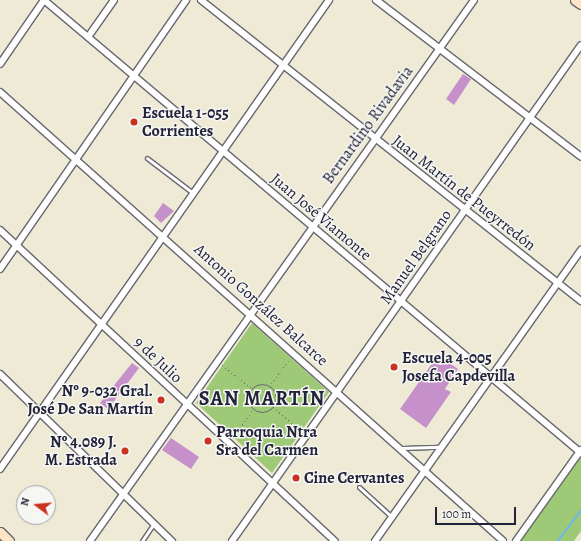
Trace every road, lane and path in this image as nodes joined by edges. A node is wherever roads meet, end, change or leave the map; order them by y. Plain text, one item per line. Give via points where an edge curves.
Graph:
1 (44, 0) edge
2 (114, 0) edge
3 (186, 0) edge
4 (201, 0) edge
5 (329, 0) edge
6 (376, 0) edge
7 (474, 0) edge
8 (575, 0) edge
9 (581, 4) edge
10 (88, 37) junction
11 (581, 45) edge
12 (440, 48) junction
13 (0, 64) edge
14 (283, 66) junction
15 (134, 76) junction
16 (0, 92) edge
17 (530, 117) junction
18 (374, 138) junction
19 (223, 151) junction
20 (581, 157) edge
21 (147, 158) dead end
22 (76, 159) junction
23 (193, 193) junction
24 (464, 211) junction
25 (312, 227) junction
26 (0, 230) edge
27 (163, 236) junction
28 (17, 246) junction
29 (581, 250) edge
30 (0, 269) edge
31 (558, 283) junction
32 (401, 302) junction
33 (581, 302) edge
34 (251, 313) junction
35 (101, 324) junction
36 (294, 352) junction
37 (217, 361) junction
38 (0, 374) edge
39 (491, 379) junction
40 (269, 386) junction
41 (252, 389) junction
42 (338, 391) junction
43 (186, 403) junction
44 (273, 406) junction
45 (254, 409) junction
46 (40, 413) junction
47 (306, 435) junction
48 (229, 443) junction
49 (442, 447) junction
50 (402, 448) junction
51 (580, 452) edge
52 (0, 469) edge
53 (425, 470) junction
54 (272, 483) junction
55 (359, 487) dead end
56 (123, 493) junction
57 (392, 517) junction
58 (154, 523) junction
59 (0, 532) edge
60 (9, 541) edge
61 (90, 541) edge
62 (142, 541) edge
63 (172, 541) edge
64 (232, 541) edge
65 (335, 541) edge
66 (375, 541) edge
67 (503, 541) edge
68 (516, 541) edge

1 - 10 street, Juan José Viamonte
1 - 13 street
2 - 10 street
3 - 15 street
4 - 14 street, Juan Martín de Pueyrredón
5 - 14 street
6 - 12 street
7 - 12 street, Bernardino Rivadavia
8 - 9 street
10 - 15 street, Juan José Viamonte
11 - 17 street, Manuel Belgrano
12 - 17 street
12 - 18 street, Bernardino Rivadavia
14 - 18 street, Juan Martín de Pueyrredón
14 - 19 street
15 - 19 street, Juan José Viamonte
15 - 22 street
16 - 22 street, Antonio González Balcarce
17 - 20 street
17 - 24 street, Manuel Belgrano
18 - 24 street, Juan Martín de Pueyrredón
18 - 25 street, Bernardino Rivadavia
19 - 23 street
19 - 25 street, Juan José Viamonte
21 - 23 lane
22 - 27 street, Antonio González Balcarce
22 - 28 street
23 - 27 street
24 - 31 street, Juan Martín de Pueyrredón
24 - 32 street, Manuel Belgrano
25 - 32 street, Juan José Viamonte
25 - 34 street, Bernardino Rivadavia
26 - 28 street, 9 de Julio
27 - 34 street, Antonio González Balcarce
27 - 35 street
28 - 30 street
28 - 35 street, 9 de Julio
29 - 31 street
31 - 33 street, Juan Martín de Pueyrredón
31 - 39 street
32 - 39 street, Juan José Viamonte
32 - 42 street, Manuel Belgrano
34 - 36 street, Antonio González Balcarce
34 - 37 street, Bernardino Rivadavia
35 - 43 street, 9 de Julio
35 - 46 street
36 - 40 path
36 - 42 street, Antonio González Balcarce
37 - 41 path
37 - 43 street, Bernardino Rivadavia
38 - 46 street
39 - 49 street
39 - 51 street, Juan José Viamonte
40 - 41 path via 260,384
40 - 44 path via 275,397
41 - 45 path via 248,401
42 - 47 street, Manuel Belgrano
42 - 50 street, Antonio González Balcarce
43 - 48 street, 9 de Julio
43 - 56 street, Bernardino Rivadavia
44 - 45 path via 262,412
44 - 47 path
45 - 48 path
46 - 52 street
46 - 56 street
47 - 54 street, Manuel Belgrano
48 - 54 street, 9 de Julio
49 - 50 lane
49 - 53 street
50 - 53 street, Antonio González Balcarce
51 - 68 street
53 - 57 street
53 - 67 street, Antonio González Balcarce
54 - 64 street, Manuel Belgrano
54 - 65 street, 9 de Julio
55 - 57 lane
56 - 58 street
56 - 61 street, Bernardino Rivadavia
57 - 66 street
58 - 62 lane
58 - 63 street
59 - 60 street

